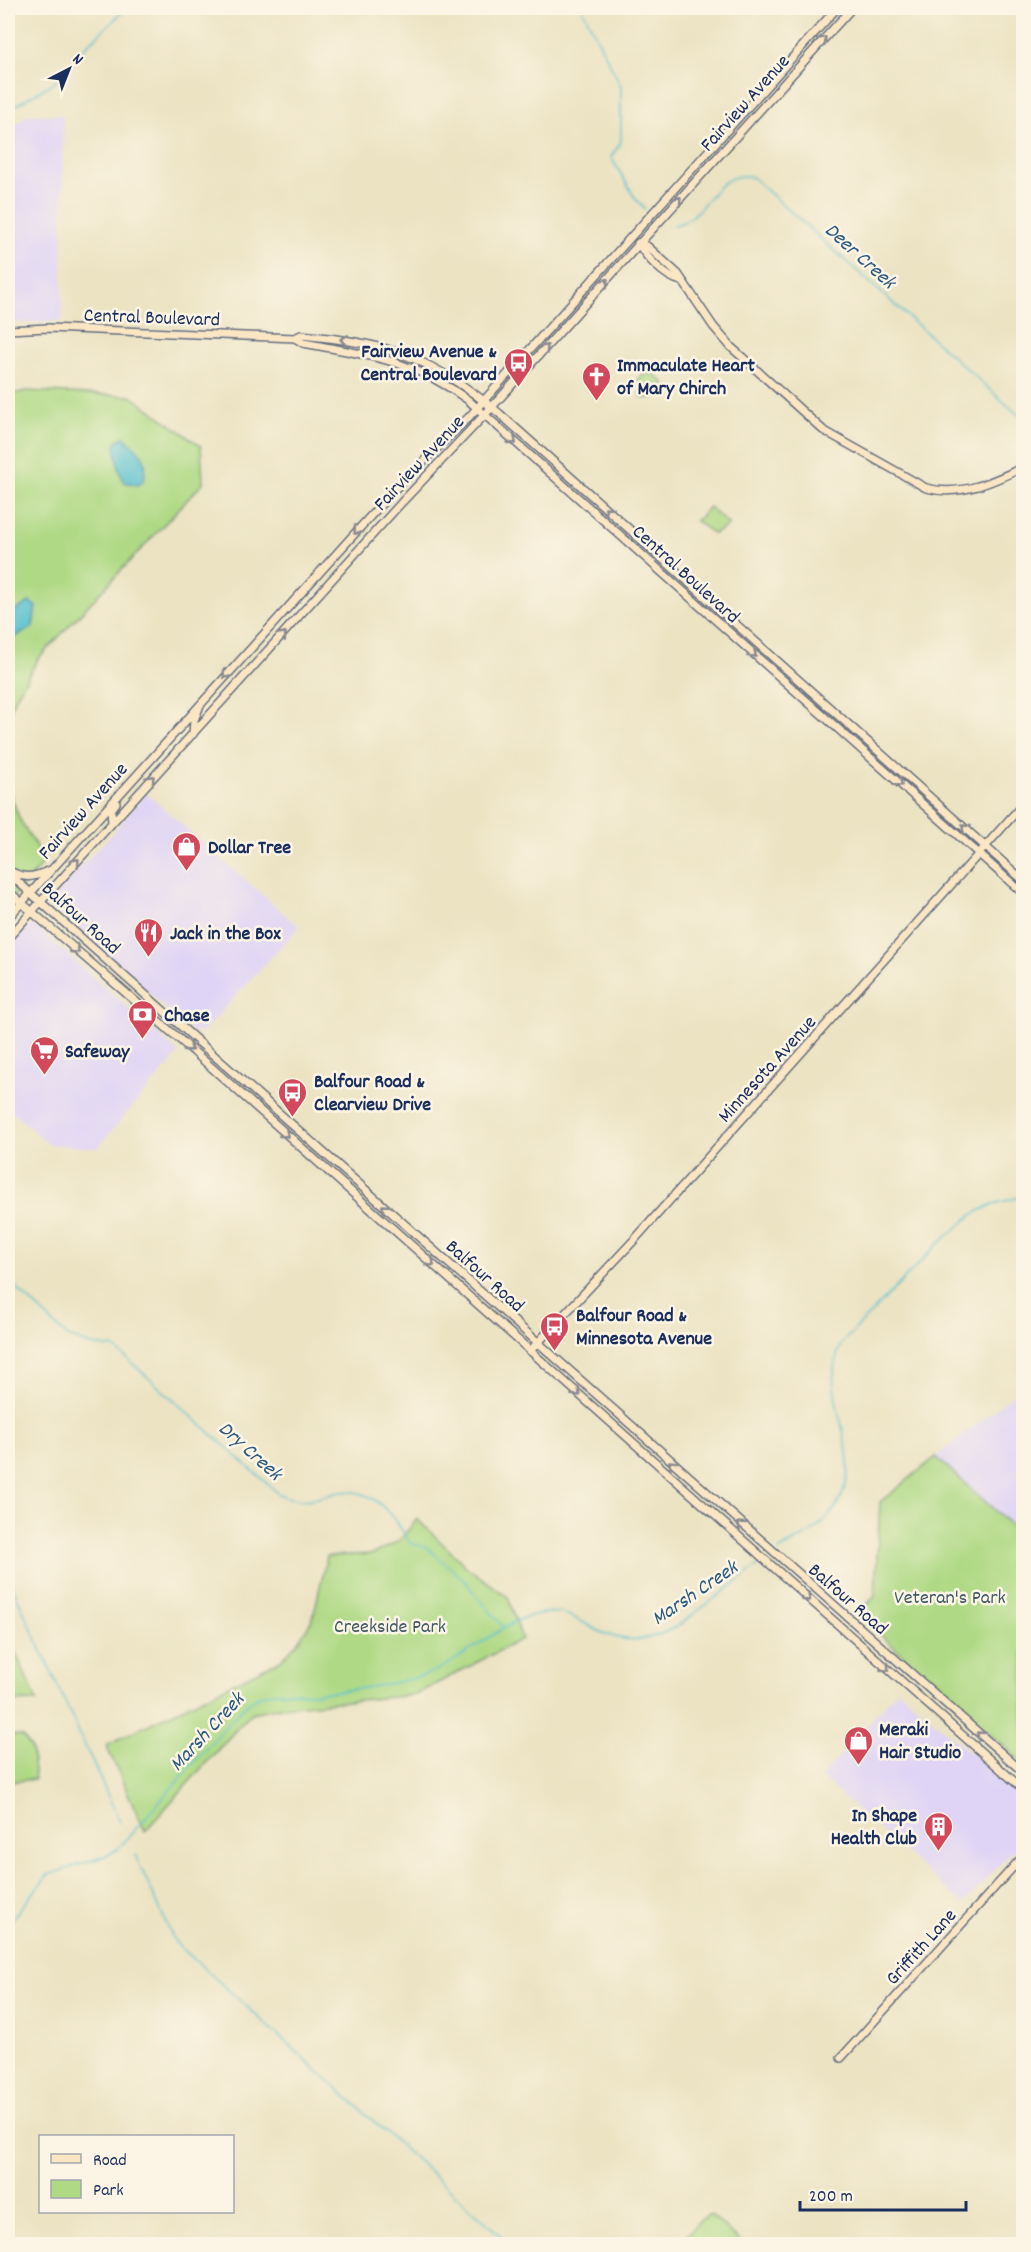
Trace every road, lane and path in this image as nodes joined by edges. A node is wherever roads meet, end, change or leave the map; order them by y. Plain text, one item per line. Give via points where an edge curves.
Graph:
1 (837, 8) edge
2 (852, 8) edge
3 (631, 237) junction
4 (639, 244) junction
5 (8, 330) edge
6 (295, 338) junction
7 (484, 400) junction
8 (492, 407) junction
9 (477, 408) junction
10 (485, 415) junction
11 (1023, 468) edge
12 (205, 698) junction
13 (193, 734) junction
14 (138, 772) junction
15 (1023, 803) edge
16 (112, 822) junction
17 (986, 847) junction
18 (979, 854) junction
19 (50, 870) junction
20 (8, 872) edge
21 (1023, 881) edge
22 (8, 891) edge
23 (30, 893) junction
24 (1023, 894) edge
25 (40, 902) junction
26 (21, 903) junction
27 (31, 911) junction
28 (8, 918) edge
29 (8, 938) edge
30 (537, 1343) junction
31 (530, 1351) junction
32 (1023, 1773) edge
33 (1023, 1790) edge
34 (1023, 1855) edge
35 (840, 2058) dead end

1 - 3 main road, Fairview Avenue
4 -> 2 main road, Fairview Avenue
3 - 4 main road
3 - 7 main road, Fairview Avenue
8 -> 4 main road, Fairview Avenue
4 - 11 main road via 647,246 678,274 731,347 842,442 938,491 969,489
5 - 6 main road, Central Boulevard via 48,328
7 -> 6 main road, Central Boulevard via 435,367 384,347 321,337
6 - 9 main road, Central Boulevard via 303,343 381,356 409,366 431,375
7 - 8 main road, Central Boulevard
7 - 9 main road, Fairview Avenue
8 - 10 main road, Fairview Avenue
17 -> 8 main road, Central Boulevard
9 - 10 main road, Central Boulevard
9 -> 12 main road, Fairview Avenue via 394,490
13 -> 10 main road, Fairview Avenue
10 -> 18 main road, Central Boulevard
12 - 13 main road via 194,720
12 - 14 main road, Fairview Avenue
16 -> 13 main road, Fairview Avenue
14 - 16 main road via 138,780 111,810
14 - 19 main road, Fairview Avenue
15 - 17 main road, Minnesota Avenue
25 -> 16 main road, Fairview Avenue
17 - 18 main road, Minnesota Avenue
17 - 21 main road, Central Boulevard
18 - 24 main road, Central Boulevard
18 - 30 main road, Minnesota Avenue
19 - 20 main road via 30,878
19 - 23 main road, Fairview Avenue
20 - 23 main road, Balfour Road
22 - 26 main road, Balfour Road
23 - 25 main road, Balfour Road
23 - 26 main road, Fairview Avenue
25 - 27 main road, Fairview Avenue
30 -> 25 main road, Balfour Road
26 - 27 main road, Balfour Road
26 - 28 main road, Fairview Avenue
27 - 29 main road, Fairview Avenue
27 -> 31 main road, Balfour Road
30 - 31 main road, Minnesota Avenue
32 -> 30 main road, Balfour Road
31 -> 33 main road, Balfour Road
34 - 35 main road, Griffith Lane

